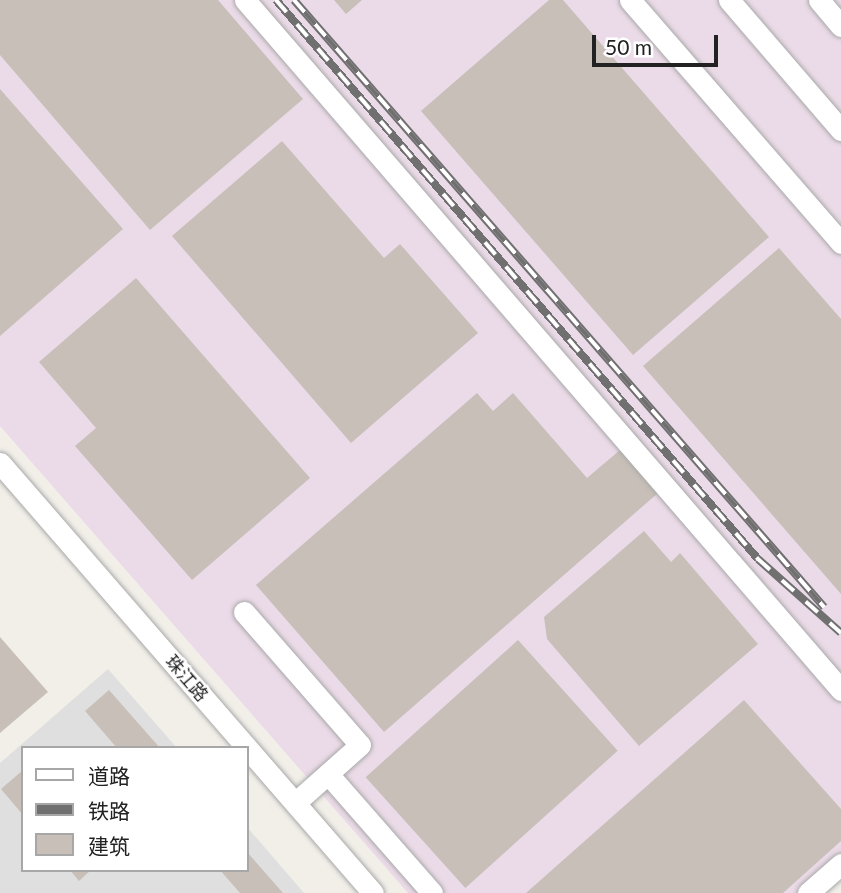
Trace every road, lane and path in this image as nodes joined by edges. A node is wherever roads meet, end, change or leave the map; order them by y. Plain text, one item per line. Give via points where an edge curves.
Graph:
1 (244, 0) edge
2 (630, 0) edge
3 (729, 0) edge
4 (819, 0) edge
5 (841, 26) edge
6 (841, 130) edge
7 (841, 243) edge
8 (0, 463) edge
9 (244, 612) dead end
10 (841, 690) edge
11 (246, 746) edge
12 (248, 749) edge
13 (328, 774) junction
14 (295, 803) junction
15 (841, 864) edge
16 (373, 893) edge
17 (432, 893) edge
18 (808, 893) edge

1 - 10 street
2 - 7 street
3 - 6 street
4 - 5 street
8 - 11 street, 珠江路
9 - 13 street via 360,745
12 - 14 street, 珠江路
13 - 14 street
13 - 17 street
14 - 16 street, 珠江路
15 - 18 street

